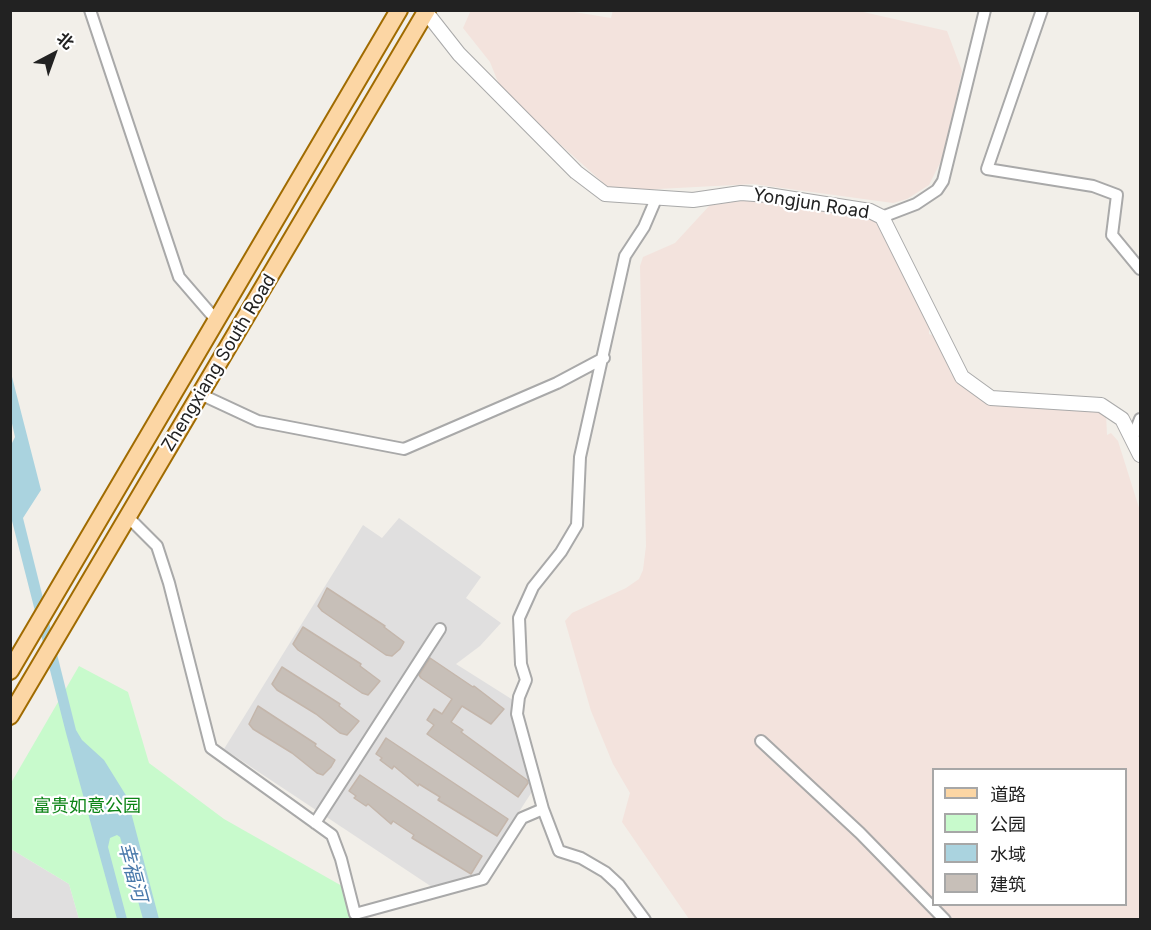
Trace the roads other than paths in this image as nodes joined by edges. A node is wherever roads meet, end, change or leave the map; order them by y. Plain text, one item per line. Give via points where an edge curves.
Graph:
1 (90, 10) edge
2 (985, 10) edge
3 (1042, 10) edge
4 (427, 11) edge
5 (397, 15) edge
6 (415, 31) junction
7 (656, 199) junction
8 (882, 217) junction
9 (1140, 268) edge
10 (217, 321) junction
11 (604, 358) junction
12 (200, 394) junction
13 (1140, 418) edge
14 (1133, 437) junction
15 (1140, 455) edge
16 (128, 517) junction
17 (440, 629) dead end
18 (10, 671) edge
19 (10, 716) edge
20 (761, 741) dead end
21 (543, 808) junction
22 (315, 823) junction
23 (356, 917) edge
24 (644, 919) edge
25 (945, 920) edge

1 - 10 street via 179,277
2 - 8 street via 943,181 916,204
3 - 9 street via 987,169 1093,186 1117,195 1112,235
4 - 6 main road, Zhengxiang South Road
4 - 7 street, Yongjun Road via 459,54 576,172 605,194
5 - 6 main road
5 - 10 main road, Zhengxiang South Road
6 - 12 main road, Zhengxiang South Road
7 - 8 street, Yongjun Road via 693,200 741,193 870,211
7 - 11 street via 625,256
8 - 14 street, Yongjun Road via 962,377 991,398 1101,405 1122,419
10 - 18 main road, Zhengxiang South Road
11 - 12 street via 557,383 404,449 258,421
11 - 21 street via 580,457 577,525 533,587 519,618 521,664 526,680 517,714
12 - 16 main road, Zhengxiang South Road
13 - 14 street
14 - 15 street, Yongjun Road
16 - 19 main road, Zhengxiang South Road
16 - 22 street via 157,546 211,748
17 - 22 street
20 - 25 street via 860,832
21 - 23 street via 522,818 483,879
21 - 24 street via 559,851 605,872
22 - 23 street via 332,835

